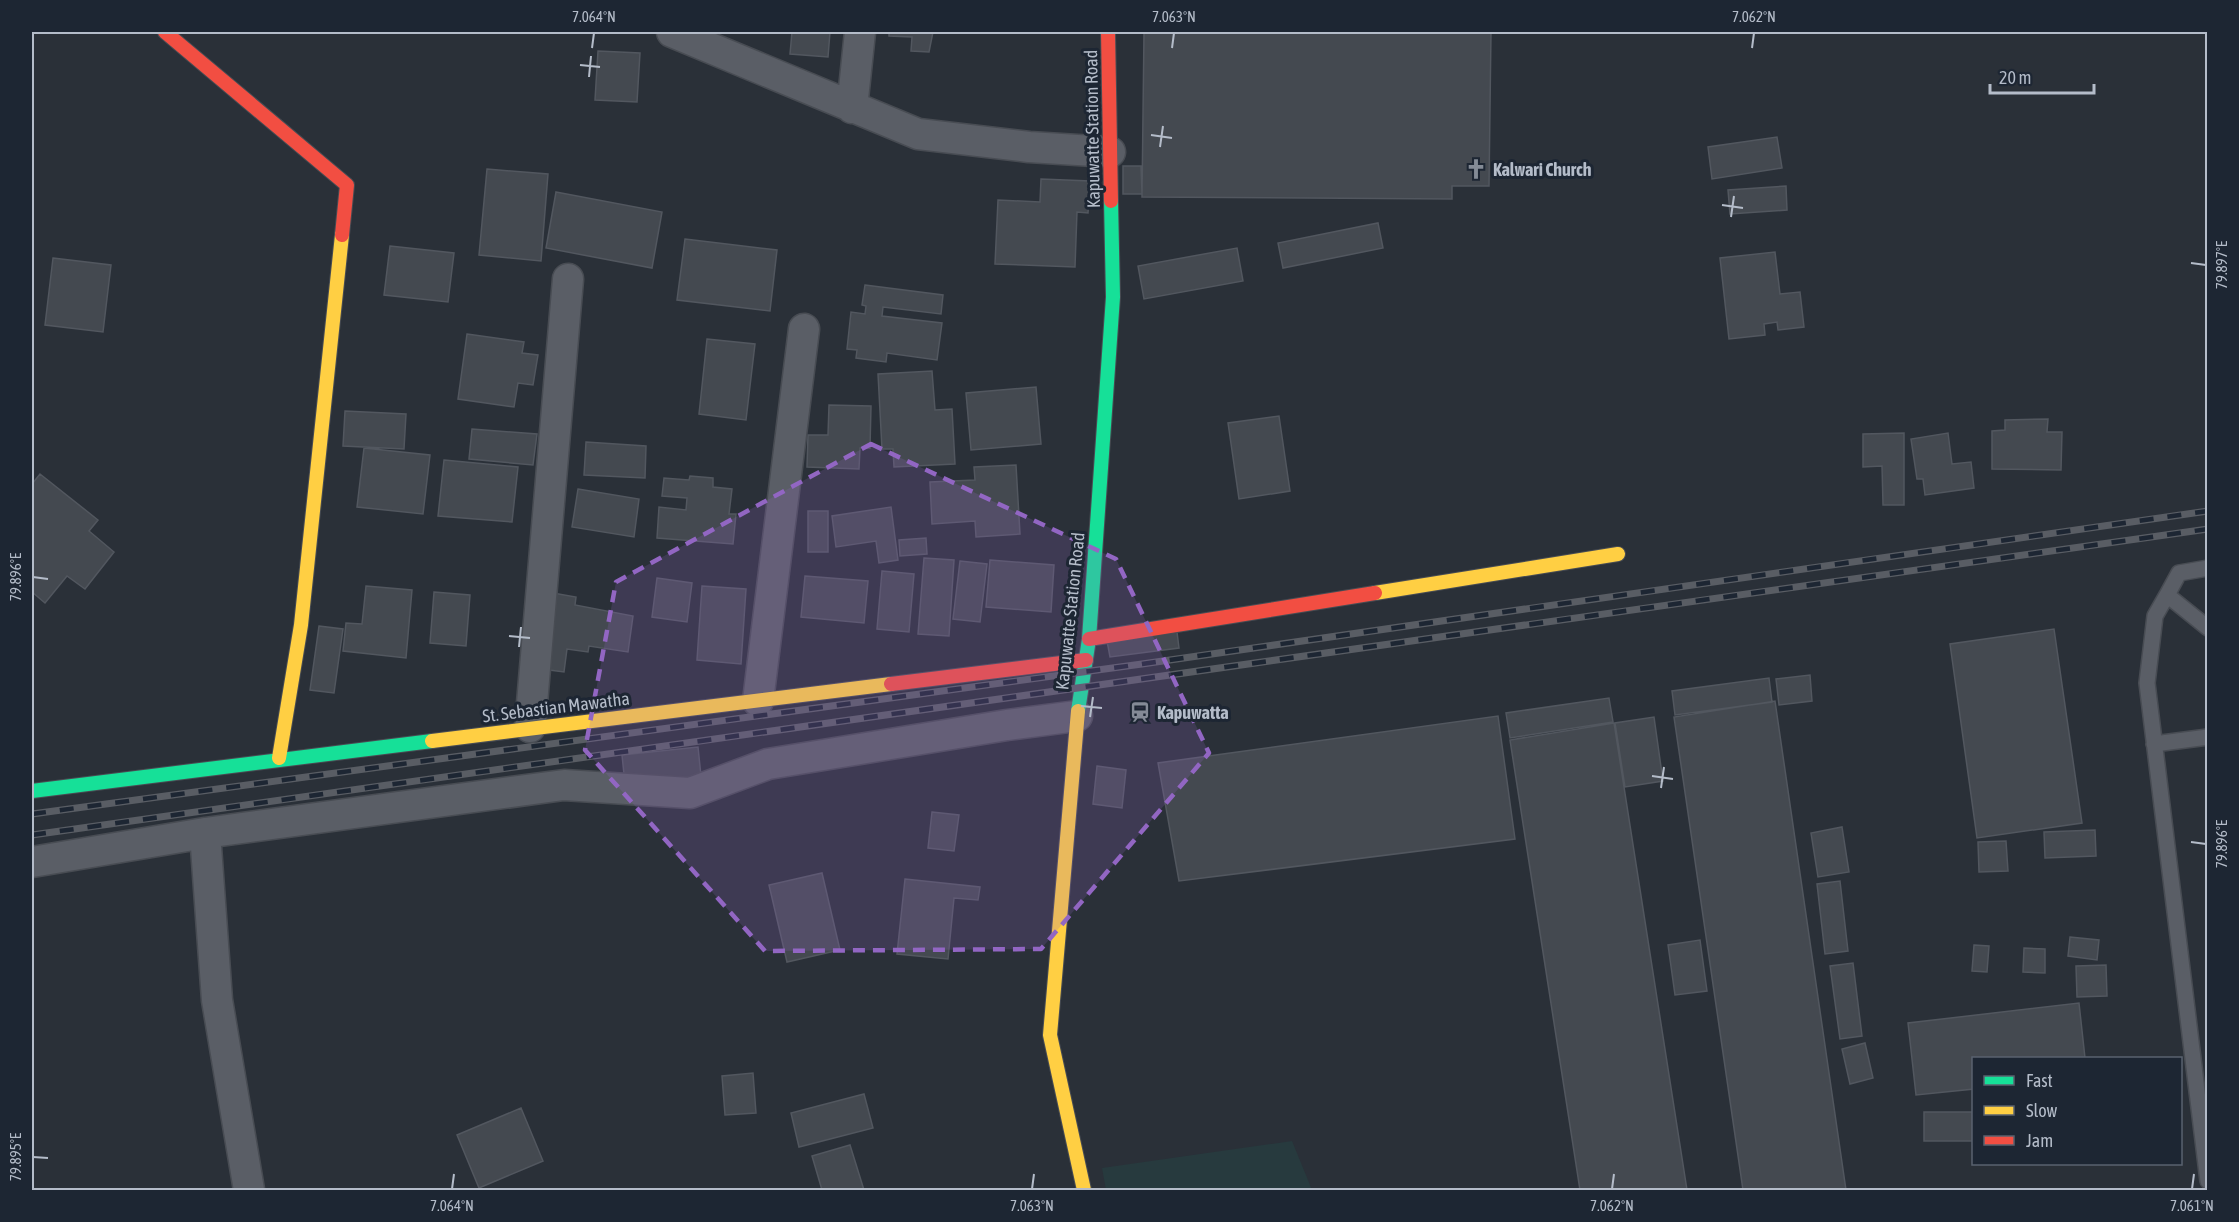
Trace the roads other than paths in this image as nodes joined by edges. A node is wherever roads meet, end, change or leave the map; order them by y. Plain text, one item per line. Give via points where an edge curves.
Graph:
1 (165, 32) edge
2 (672, 32) edge
3 (860, 32) edge
4 (1108, 32) edge
5 (852, 108) junction
6 (1110, 152) junction
7 (568, 279) dead end
8 (804, 329) dead end
9 (1618, 555) dead end
10 (2208, 568) edge
11 (2167, 595) junction
12 (2208, 628) edge
13 (1089, 639) junction
14 (1086, 660) junction
15 (758, 701) junction
16 (1077, 716) junction
17 (530, 728) junction
18 (2208, 736) edge
19 (2154, 744) junction
20 (279, 758) junction
21 (32, 791) edge
22 (205, 833) junction
23 (32, 861) edge
24 (2208, 1181) edge
25 (249, 1191) edge
26 (1084, 1191) edge

1 - 20 street via 347,185 301,625
2 - 5 street
3 - 5 street
4 - 6 street, Kapuwatte Station Road
5 - 6 street via 918,134
6 - 13 street, Kapuwatte Station Road via 1113,297
7 - 17 street
8 - 15 street
9 - 13 street
10 - 11 lane via 2179,573
11 - 12 lane
11 - 19 lane via 2155,616 2147,683
13 - 14 street, Kapuwatte Station Road
14 - 15 street, St. Sebastian Mawatha
14 - 16 street, Kapuwatte Station Road
15 - 17 street, St. Sebastian Mawatha
16 - 22 street via 768,764 690,793 564,785
16 - 26 street, Kapuwatte Station Road via 1050,1035
17 - 20 street, St. Sebastian Mawatha
18 - 19 lane
19 - 24 lane
20 - 21 street, St. Sebastian Mawatha
22 - 23 street
22 - 25 street via 217,1000

